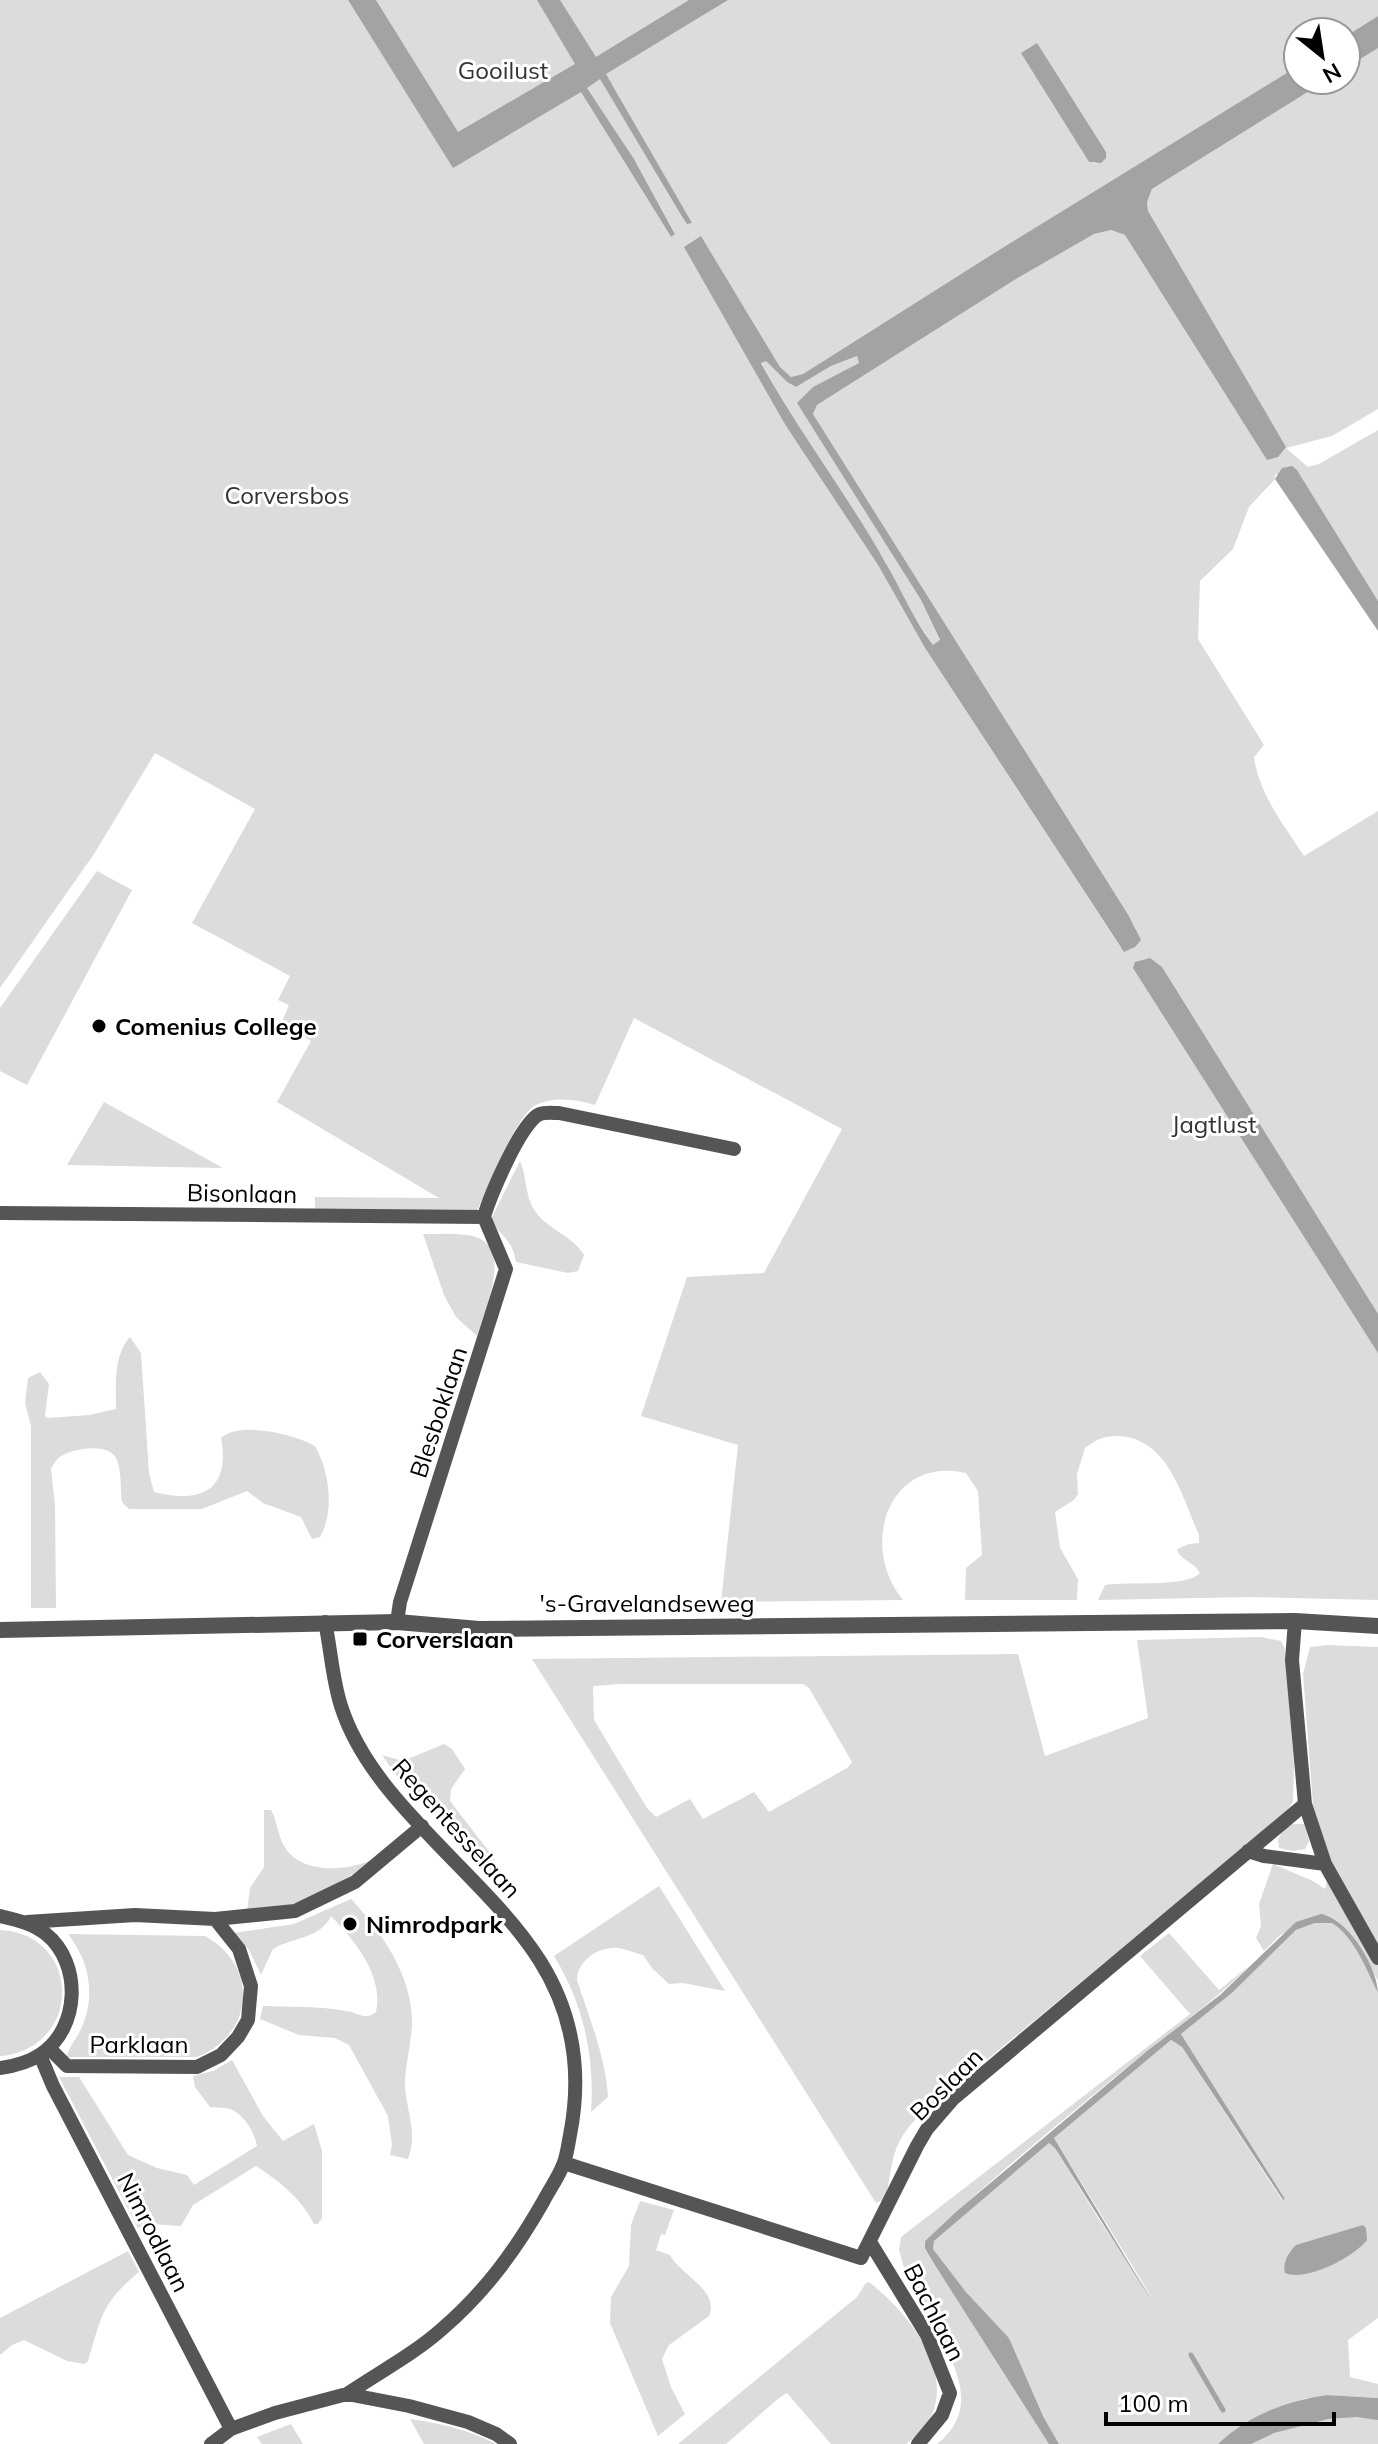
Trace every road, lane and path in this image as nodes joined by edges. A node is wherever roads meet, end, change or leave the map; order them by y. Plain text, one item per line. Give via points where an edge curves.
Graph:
1 (734, 1149) dead end
2 (0, 1213) edge
3 (484, 1217) junction
4 (1295, 1621) junction
5 (325, 1622) junction
6 (397, 1622) junction
7 (1378, 1626) edge
8 (0, 1630) edge
9 (1305, 1804) junction
10 (422, 1826) junction
11 (1248, 1851) junction
12 (1325, 1864) junction
13 (0, 1916) edge
14 (215, 1919) junction
15 (27, 1922) junction
16 (1378, 1958) edge
17 (45, 2051) junction
18 (0, 2068) edge
19 (564, 2163) junction
20 (870, 2242) junction
21 (347, 2394) junction
22 (231, 2429) junction
23 (211, 2444) edge
24 (510, 2444) edge
25 (918, 2444) edge

1 - 3 street via 559,1113 540,1114 526,1126
2 - 3 street, Bisonlaan
3 - 6 street, Blesboklaan via 506,1269
4 - 6 street, 's-Gravelandseweg via 479,1629
4 - 7 street, 's-Gravelandseweg
4 - 9 street via 1292,1660
5 - 6 street, 's-Gravelandseweg
5 - 8 street, 's-Gravelandseweg
5 - 10 street, Regentesselaan via 341,1707 359,1746
9 - 11 street, Boslaan
9 - 12 street
10 - 14 street via 355,1882 295,1911
10 - 19 street, Regentesselaan via 504,1914 541,1962 566,2012 576,2074
11 - 12 street
11 - 20 street, Boslaan via 953,2099 917,2146
12 - 16 street
13 - 15 street
14 - 15 street via 135,1915
14 - 17 street, Parklaan via 239,1949 251,1986 248,2020 221,2055 197,2067 67,2066
15 - 17 street via 64,1956 72,1979 72,2004 64,2028
17 - 18 street
17 - 22 street, Nimrodlaan via 53,2086
19 - 20 street via 861,2258
19 - 21 street, Regentesselaan via 519,2245 484,2288 440,2331
20 - 25 street, Bachlaan via 927,2335 950,2393 942,2415
21 - 22 street
21 - 24 street via 468,2422
22 - 23 street

